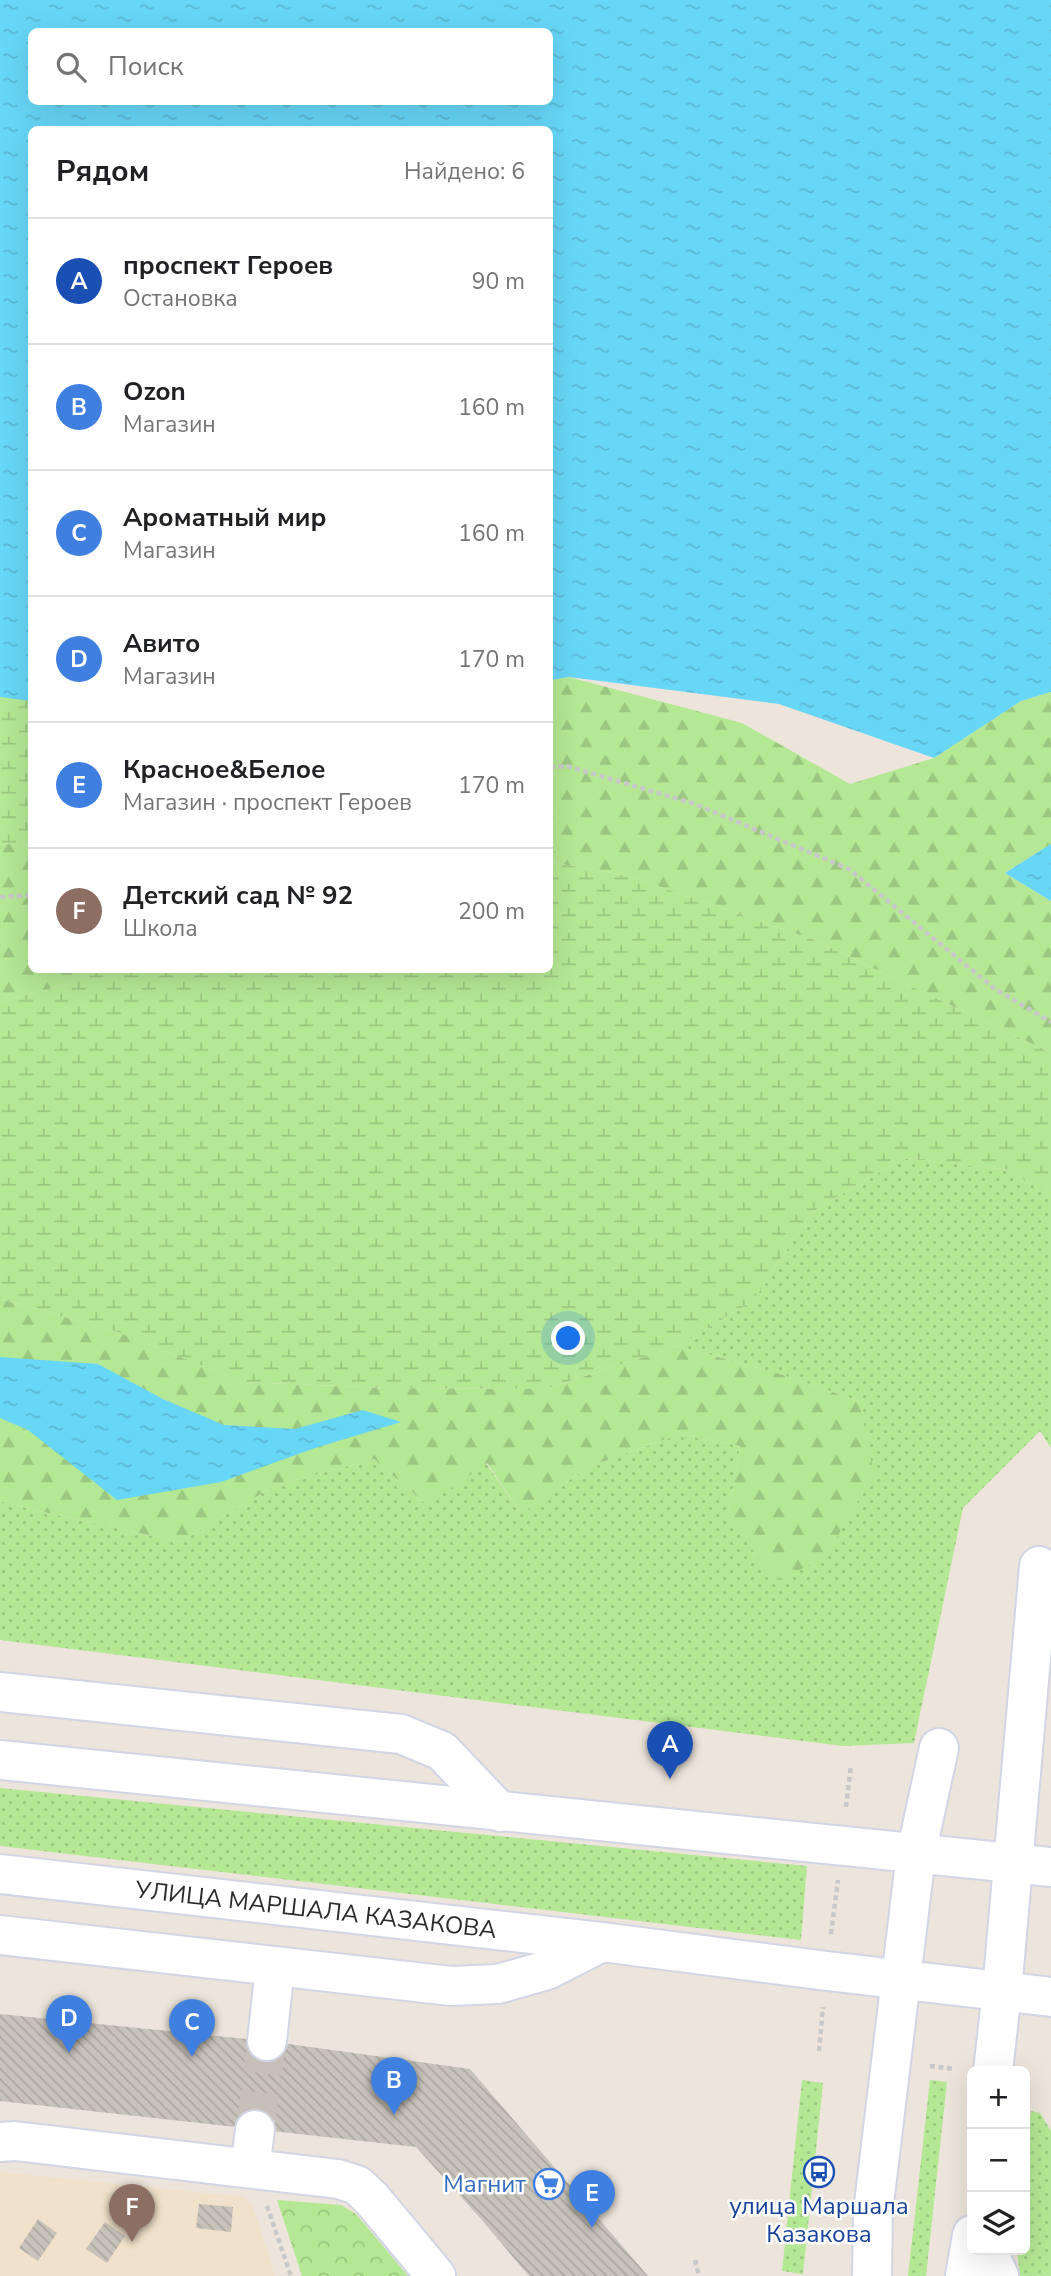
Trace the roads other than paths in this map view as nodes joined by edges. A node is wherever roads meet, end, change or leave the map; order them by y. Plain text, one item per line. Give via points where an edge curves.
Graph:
1 (1039, 1566) dead end
2 (0, 1692) edge
3 (939, 1748) dead end
4 (0, 1760) edge
5 (500, 1812) junction
6 (916, 1854) junction
7 (1011, 1863) junction
8 (1051, 1867) edge
9 (0, 1874) edge
10 (0, 1935) edge
11 (602, 1942) junction
12 (275, 1967) junction
13 (901, 1980) junction
14 (1002, 1991) junction
15 (1051, 1997) edge
16 (267, 2041) tunnel mouth
17 (975, 2066) edge
18 (255, 2130) tunnel mouth
19 (0, 2142) edge
20 (260, 2170) junction
21 (969, 2255) edge
22 (989, 2255) edge
23 (436, 2276) edge
24 (872, 2276) edge
25 (965, 2276) edge
26 (999, 2276) edge

1 - 7 street
2 - 5 street via 401,1734 442,1751
3 - 6 street
4 - 5 street
5 - 6 street
6 - 7 street
6 - 13 street
7 - 8 street
7 - 14 street
9 - 11 street, УЛИЦА МАРШАЛА КАЗАКОВА
10 - 12 street
11 - 12 street via 547,1970 498,1983 451,1986
11 - 13 street, УЛИЦА МАРШАЛА КАЗАКОВА
12 - 16 street
13 - 14 street, УЛИЦА МАРШАЛА КАЗАКОВА
13 - 24 street via 873,2212
14 - 15 street, УЛИЦА МАРШАЛА КАЗАКОВА
14 - 17 street
18 - 20 street
19 - 20 street
20 - 23 street via 357,2185
21 - 25 street
22 - 26 street

